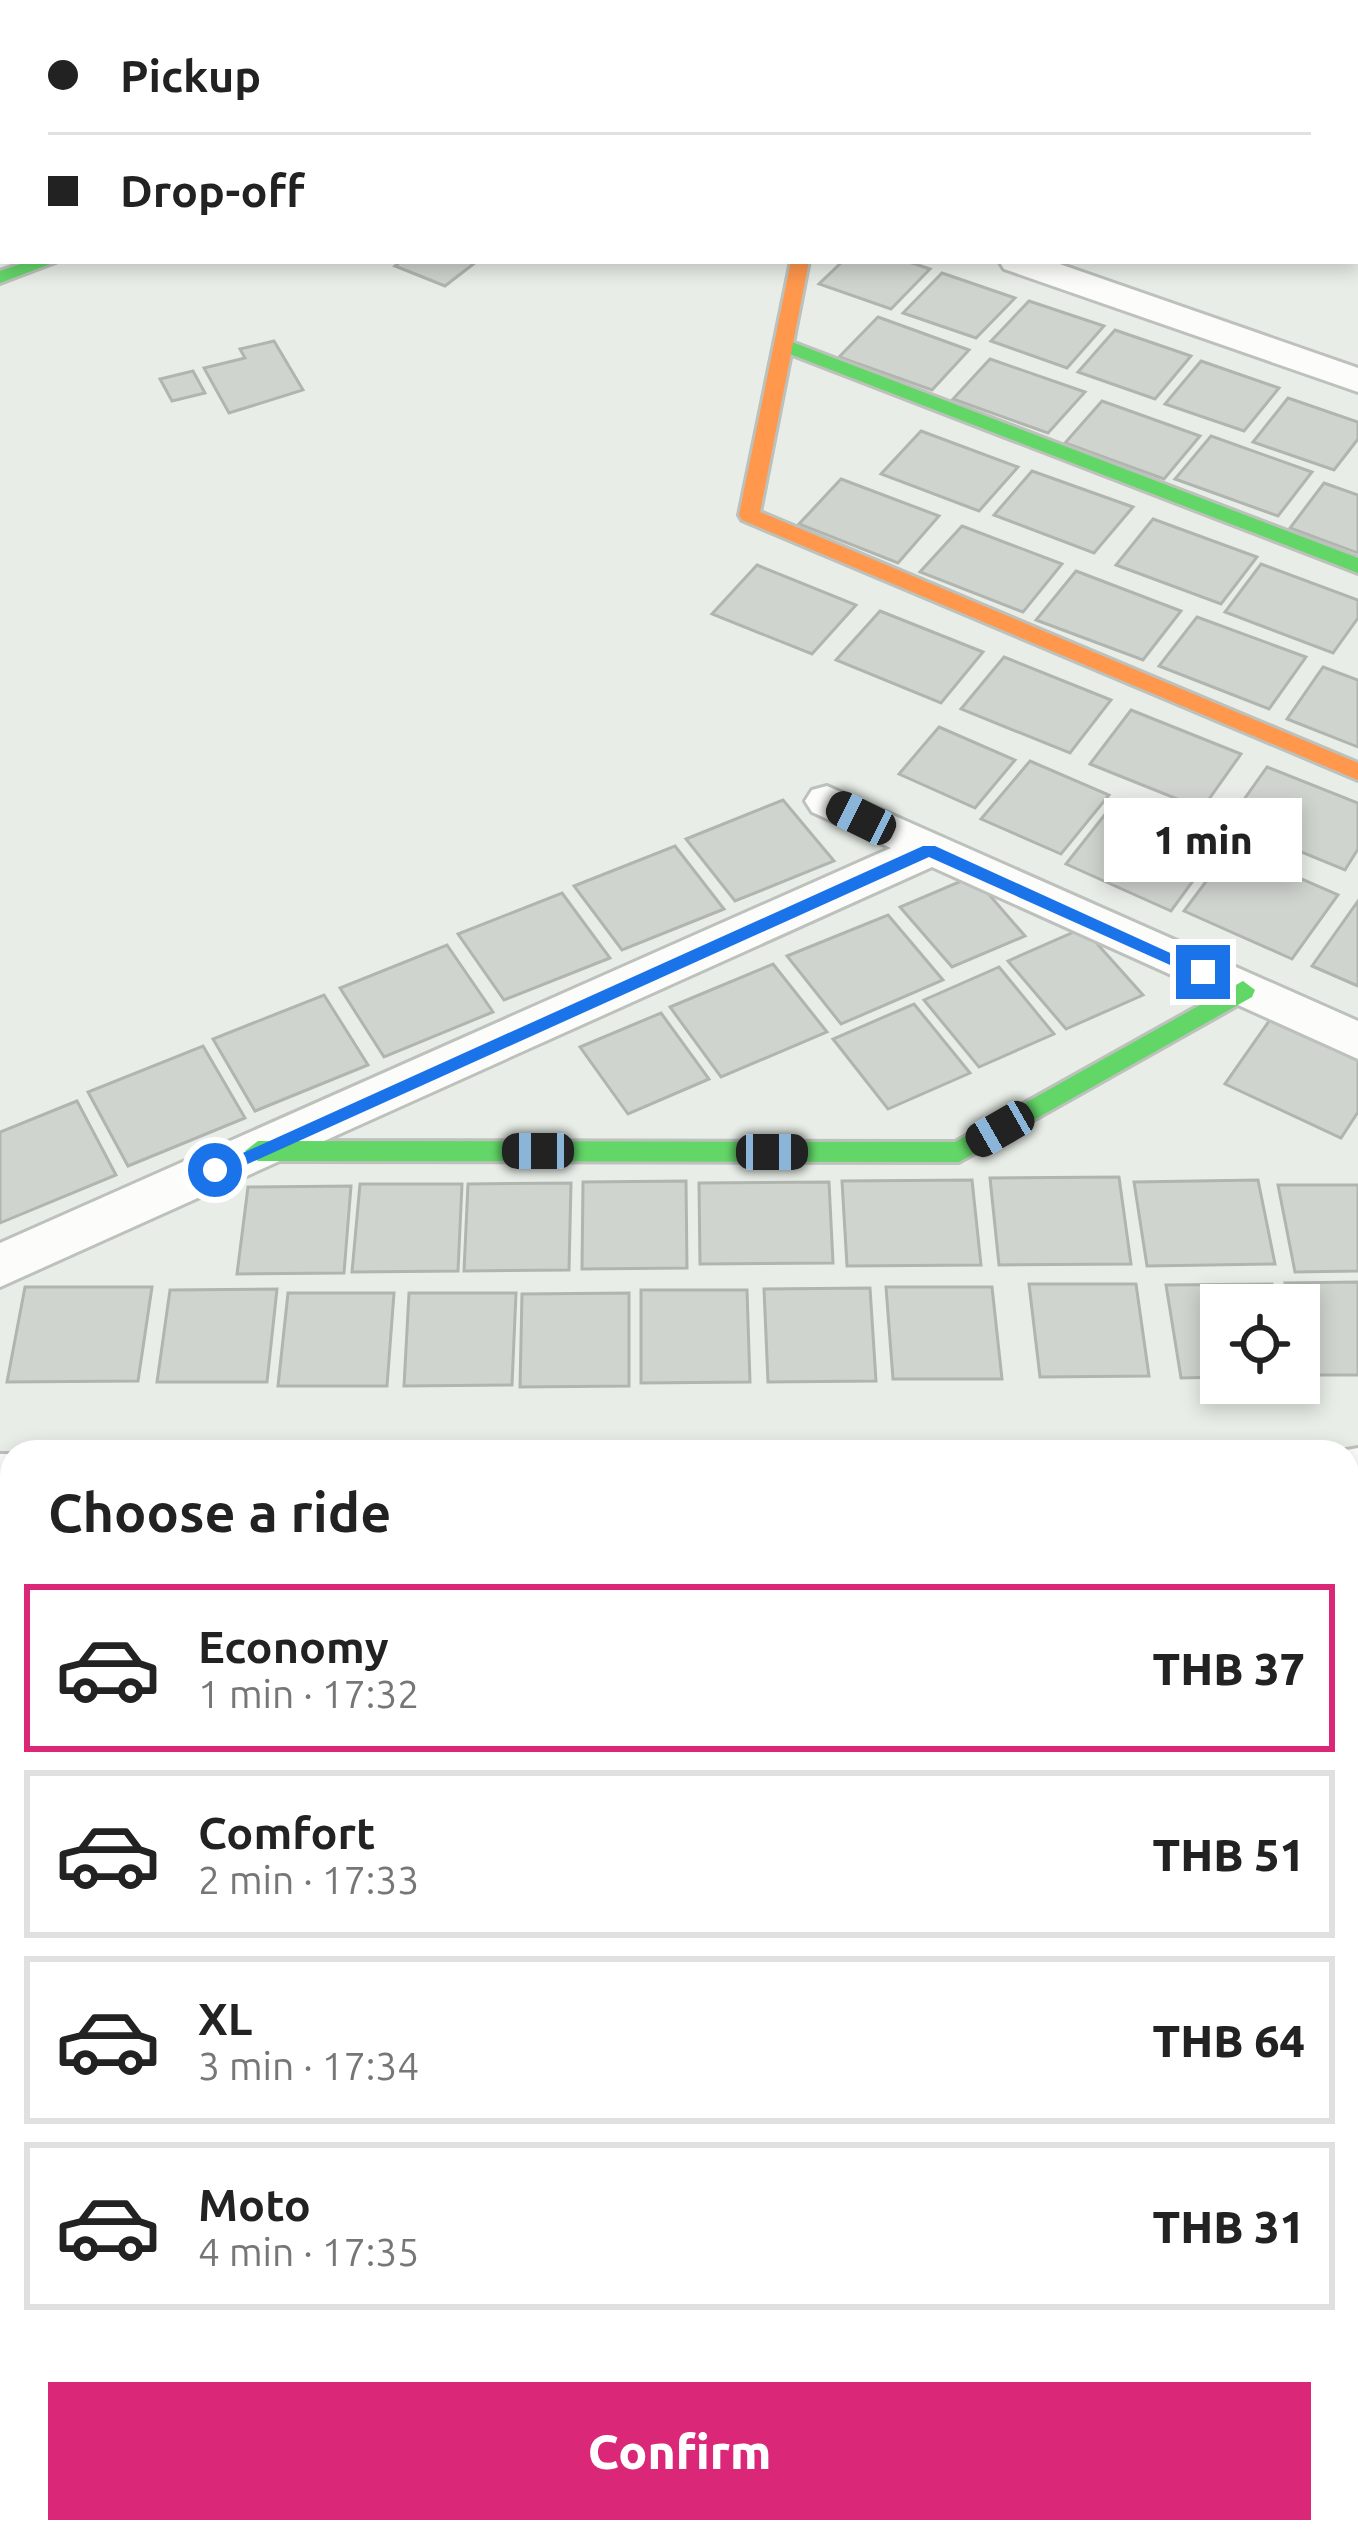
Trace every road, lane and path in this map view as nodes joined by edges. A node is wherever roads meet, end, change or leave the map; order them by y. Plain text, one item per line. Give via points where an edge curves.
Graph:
1 (40, 264) edge
2 (799, 264) edge
3 (1026, 264) edge
4 (0, 277) edge
5 (784, 345) junction
6 (1358, 381) edge
7 (1358, 566) edge
8 (1358, 772) edge
9 (827, 801) dead end
10 (929, 850) junction
11 (1243, 990) junction
12 (1358, 1041) edge
13 (258, 1151) junction
14 (0, 1266) edge

1 - 4 street
2 - 5 street
3 - 6 street
5 - 7 street
5 - 8 street via 749,515
9 - 10 street
10 - 11 street
10 - 13 street
11 - 12 street
11 - 13 street via 959,1152
13 - 14 street

